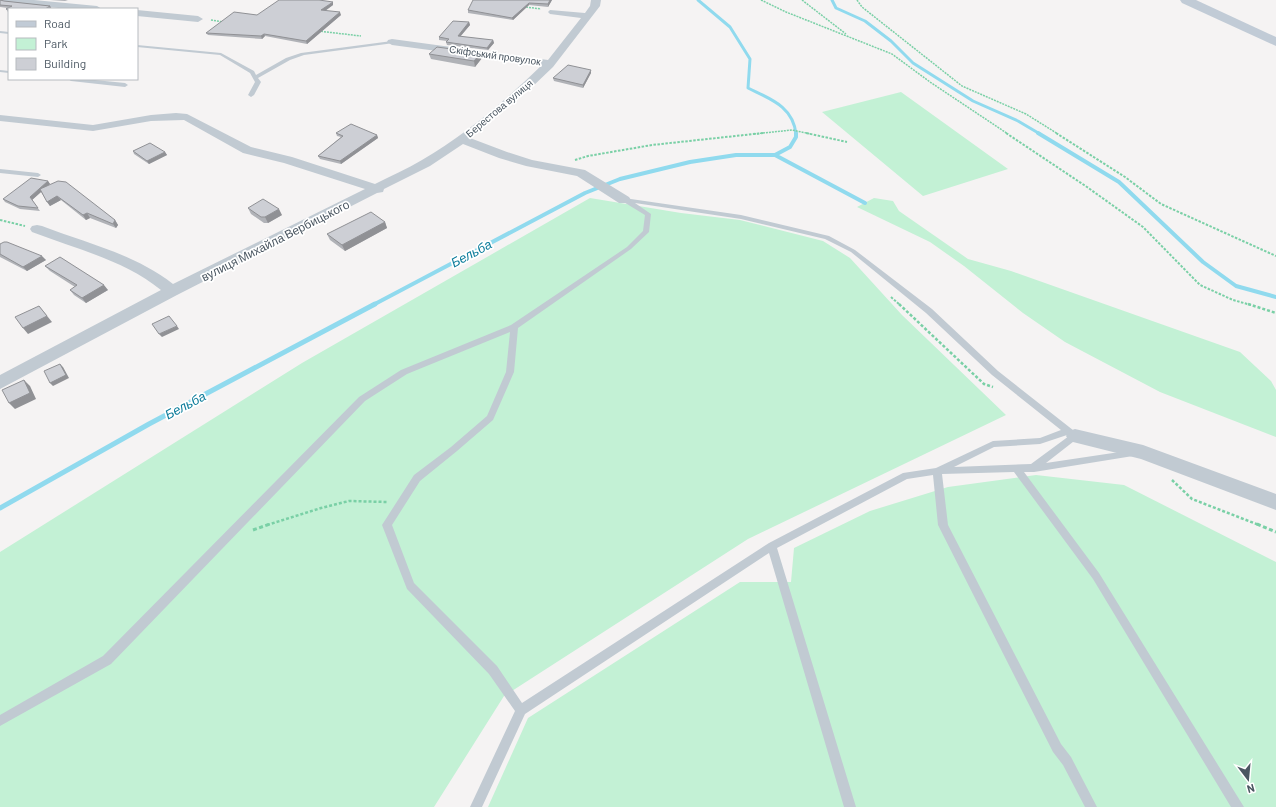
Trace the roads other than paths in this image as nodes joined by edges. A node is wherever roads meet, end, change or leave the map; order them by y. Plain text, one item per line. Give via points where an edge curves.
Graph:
1 (6, 0) edge
2 (596, 0) edge
3 (1186, 0) edge
4 (87, 8) edge
5 (554, 12) road end
6 (138, 13) edge
7 (587, 16) junction
8 (198, 19) road end
9 (392, 42) joint
10 (1276, 42) edge
11 (138, 46) edge
12 (549, 65) junction
13 (256, 77) junction
14 (80, 80) edge
15 (125, 85) dead end
16 (251, 95) dead end
17 (0, 118) edge
18 (462, 139) junction
19 (0, 171) edge
20 (38, 176) dead end
21 (378, 189) junction
22 (619, 197) junction
23 (37, 229) road end
24 (172, 291) junction
25 (514, 327) junction
26 (0, 383) edge
27 (1071, 433) junction
28 (1143, 452) junction
29 (1033, 468) junction
30 (1017, 469) junction
31 (937, 471) junction
32 (1276, 502) edge
33 (772, 546) junction
34 (521, 710) junction
35 (0, 721) edge
36 (476, 807) edge
37 (850, 807) edge
38 (1091, 807) edge
39 (1238, 807) edge

1 - 4 street
2 - 7 street, Берестова вулиця via 595,6
3 - 10 street
5 - 7 street
6 - 8 street
7 - 12 street, Берестова вулиця
9 - 12 street, Скіфський провулок via 544,62
9 - 13 lane via 303,54 288,59
11 - 13 lane via 221,54
12 - 18 street, Берестова вулиця
13 - 16 lane via 258,82
14 - 15 lane
17 - 21 street via 93,128 151,118 187,117 247,150 288,160
18 - 21 street, Берестова вулиця via 426,163
18 - 22 street via 530,163 581,173
19 - 20 lane
21 - 24 street, вулиця Михайла Вербицького
22 - 25 lane via 648,214 646,232 617,257
22 - 27 lane via 741,217 833,240 853,251 929,311 995,373
23 - 24 street via 120,259
24 - 26 street, вулиця Михайла Вербицького
25 - 34 lane via 510,372 490,418 417,478 387,525 410,586 493,670
25 - 35 lane via 404,372 362,399 107,660
27 - 28 street
27 - 29 lane
27 - 31 lane via 1040,441 993,444
28 - 29 lane
28 - 32 street
29 - 30 lane
30 - 31 lane
30 - 39 lane via 1096,576
31 - 33 lane via 906,476
31 - 38 lane via 942,525 1057,748 1067,761
33 - 34 lane
33 - 37 lane
34 - 36 lane

